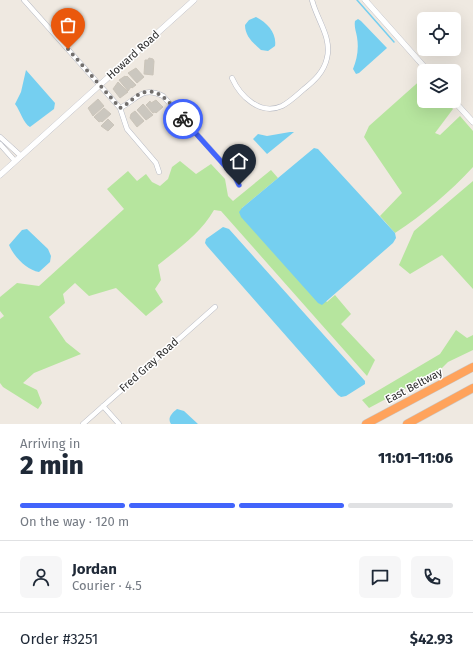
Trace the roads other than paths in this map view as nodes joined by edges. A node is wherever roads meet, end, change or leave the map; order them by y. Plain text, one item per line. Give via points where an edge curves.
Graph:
1 (24, 0) edge
2 (194, 0) edge
3 (312, 0) edge
4 (365, 0) edge
5 (422, 64) edge
6 (232, 78) dead end
7 (100, 85) junction
8 (151, 86) dead end
9 (151, 92) junction
10 (120, 108) junction
11 (460, 108) edge
12 (473, 122) edge
13 (0, 136) edge
14 (0, 144) edge
15 (21, 156) junction
16 (15, 161) junction
17 (159, 172) dead end
18 (0, 175) edge
19 (239, 185) dead end
20 (215, 307) dead end
21 (473, 367) edge
22 (473, 388) edge
23 (103, 406) junction
24 (83, 424) edge
25 (119, 424) edge
26 (366, 424) edge
27 (407, 424) edge
28 (414, 424) edge

1 - 7 street
2 - 7 street, Howard Road
3 - 6 street via 328,47 324,66 315,79 281,107 263,108 248,100
4 - 5 street
7 - 10 street
7 - 15 street, Howard Road
8 - 9 street
9 - 10 street via 138,95
9 - 19 street via 163,96 235,177
10 - 17 street via 127,129 156,163
11 - 12 street
13 - 15 street
14 - 16 street
15 - 16 street, Howard Road
16 - 18 street, Howard Road
20 - 23 street, Fred Gray Road
21 - 26 highway, East Beltway
22 - 27 highway
22 - 28 highway
23 - 24 street, Fred Gray Road
23 - 25 street

